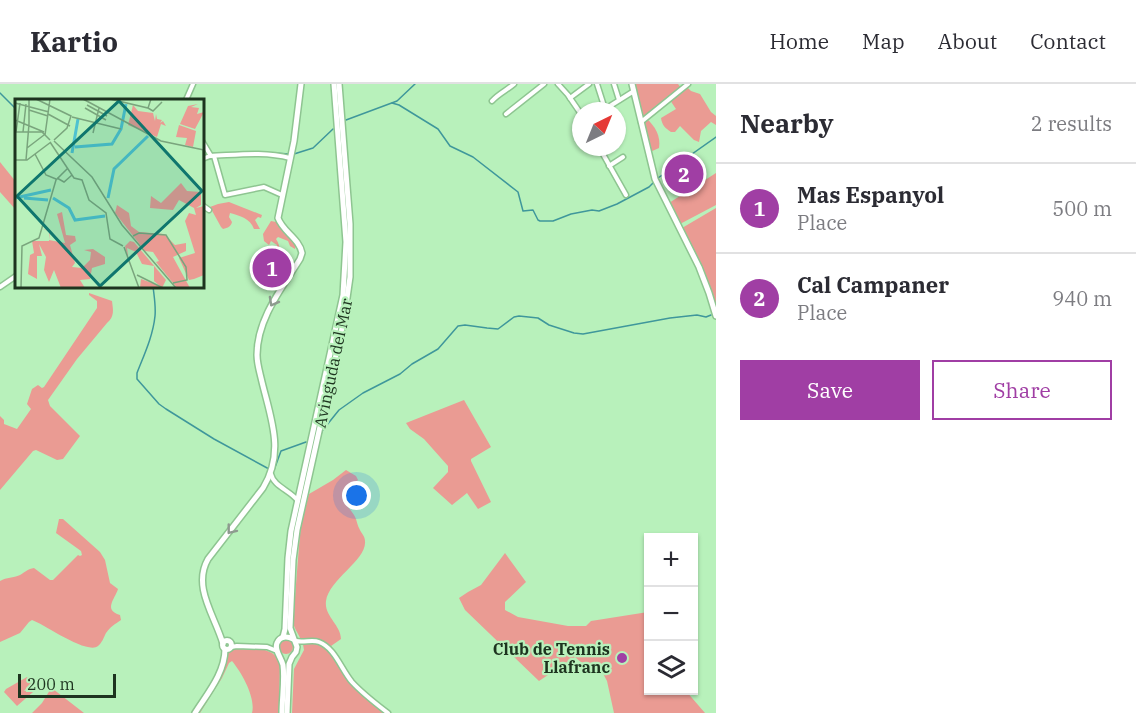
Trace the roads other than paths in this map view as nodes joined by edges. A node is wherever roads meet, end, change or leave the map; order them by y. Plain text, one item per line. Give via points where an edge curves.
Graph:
1 (193, 84) edge
2 (301, 84) edge
3 (334, 84) edge
4 (339, 84) edge
5 (513, 84) edge
6 (544, 84) edge
7 (558, 84) edge
8 (589, 84) edge
9 (597, 84) edge
10 (614, 84) edge
11 (632, 84) edge
12 (688, 84) edge
13 (682, 86) edge
14 (634, 91) junction
15 (570, 98) junction
16 (186, 99) edge
17 (619, 100) junction
18 (492, 101) dead end
19 (573, 102) edge
20 (601, 102) edge
21 (616, 102) edge
22 (506, 114) dead end
23 (641, 122) junction
24 (204, 144) edge
25 (291, 155) junction
26 (212, 156) junction
27 (604, 156) edge
28 (204, 158) edge
29 (623, 158) dead end
30 (609, 166) junction
31 (282, 195) junction
32 (626, 195) dead end
33 (204, 206) edge
34 (209, 210) dead end
35 (15, 277) edge
36 (0, 287) edge
37 (716, 316) edge
38 (271, 473) junction
39 (274, 481) junction
40 (266, 483) junction
41 (301, 488) junction
42 (293, 494) junction
43 (298, 501) junction
44 (283, 637) junction
45 (294, 640) junction
46 (277, 642) junction
47 (305, 642) junction
48 (229, 646) junction
49 (267, 647) junction
50 (297, 650) junction
51 (279, 654) junction
52 (292, 657) junction
53 (195, 713) edge
54 (282, 713) edge
55 (287, 713) edge
56 (388, 713) edge

1 - 16 street
2 - 25 main road
3 - 41 main road, Avinguda del Mar via 346,263 340,310
4 - 45 main road, Avinguda del Mar via 350,224 350,277 297,530 290,628
5 - 18 street
6 - 22 street
7 - 15 street
8 - 15 street
9 - 20 street
10 - 17 street
11 - 14 main road
12 - 13 street
13 - 23 street
14 - 17 street
14 - 23 main road
15 - 19 street
17 - 21 street
23 - 37 main road via 656,181 699,267
24 - 26 street
25 - 26 street
25 - 31 main road
26 - 28 street
26 - 31 street via 225,195 264,187
27 - 30 street
29 - 30 street
30 - 32 street
31 -> 38 main road via 278,219 303,253 270,308 257,348 275,438
33 - 34 street
35 - 36 street
38 - 39 street
38 - 40 main road
39 - 40 street
39 - 42 street
40 -> 48 main road via 202,572 203,589
41 - 42 street
41 - 43 main road, Avinguda del Mar
42 - 43 street
43 - 44 main road, Avinguda del Mar via 288,558
44 - 45 main road
44 - 46 main road
45 - 47 street
45 - 50 main road
46 - 49 street
46 - 51 main road
47 - 50 street
47 - 56 street via 319,641 330,648 365,696
48 - 49 street
48 - 53 main road via 220,673
49 - 51 street
50 - 52 main road
51 - 52 main road
51 - 54 main road via 283,669
52 - 55 main road

